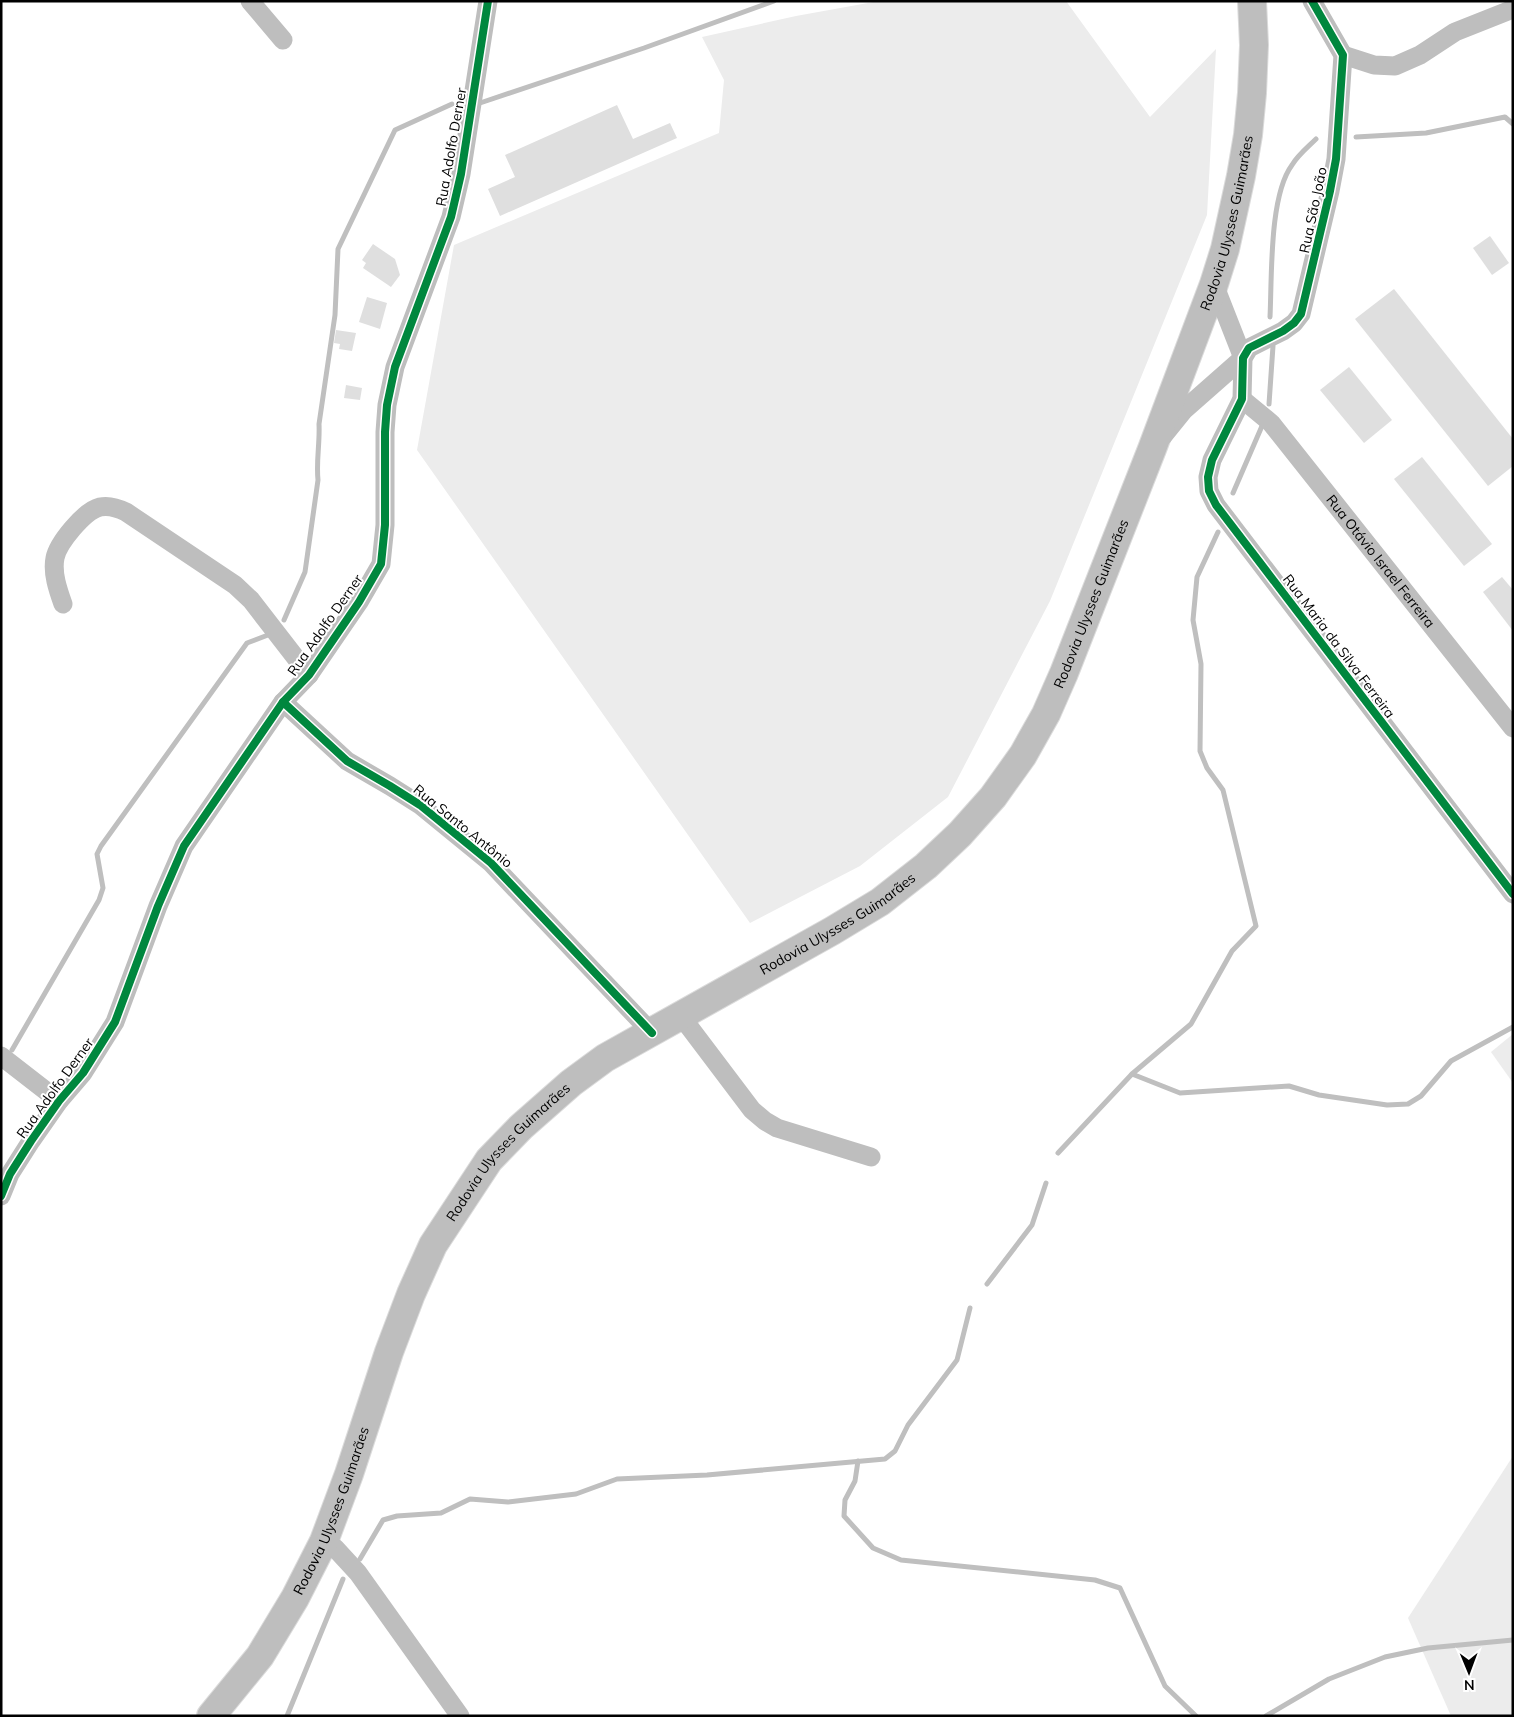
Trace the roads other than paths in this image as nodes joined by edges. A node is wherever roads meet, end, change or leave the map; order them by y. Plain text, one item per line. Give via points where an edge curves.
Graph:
1 (250, 1) edge
2 (488, 1) edge
3 (1252, 1) edge
4 (1312, 1) edge
5 (1513, 9) edge
6 (283, 40) dead end
7 (1343, 55) junction
8 (1214, 284) junction
9 (1243, 358) junction
10 (1242, 399) junction
11 (1152, 449) junction
12 (63, 604) dead end
13 (309, 675) junction
14 (283, 702) junction
15 (1513, 728) edge
16 (1513, 894) edge
17 (681, 1016) junction
18 (652, 1033) junction
19 (1, 1056) edge
20 (59, 1102) junction
21 (871, 1157) dead end
22 (1, 1196) edge
23 (324, 1541) junction
24 (211, 1716) edge
25 (460, 1716) edge

1 - 6 street
2 - 13 street, Rua Adolfo Derner via 461,174 450,217 395,367 390,390 385,432 386,525 381,564
3 - 8 highway, Rodovia Ulysses Guimarães via 1254,45 1248,135 1234,210
4 - 7 street
5 - 7 street via 1455,32 1420,55 1395,66 1374,65
7 - 9 street, Rua São João via 1336,159 1305,303 1294,323 1249,348
8 - 9 street
8 - 11 highway, Rodovia Ulysses Guimarães
9 - 10 street
9 - 11 street, Rua São João via 1184,410
10 - 15 street, Rua Otávio Israel Ferreira via 1271,423
10 - 16 street, Rua Maria da Silva Ferreira via 1212,460 1208,491
11 - 17 highway, Rodovia Ulysses Guimarães via 1046,714 1023,755 993,797 926,866 880,902
12 - 13 street via 55,573 59,546 91,511 112,506 126,512 252,600
13 - 14 street, Rua Adolfo Derner
14 - 18 street, Rua Santo Antônio via 347,761 420,805 491,862
14 - 20 street, Rua Adolfo Derner via 184,846 115,1022
17 - 18 highway, Rodovia Ulysses Guimarães
17 - 21 street via 752,1110 765,1121 777,1128
18 - 23 highway, Rodovia Ulysses Guimarães via 605,1058 521,1127 489,1160 434,1244 398,1328
19 - 20 street
20 - 22 street, Rua Adolfo Derner via 10,1174
23 - 24 highway, Rodovia Ulysses Guimarães via 260,1656
23 - 25 street via 358,1573

